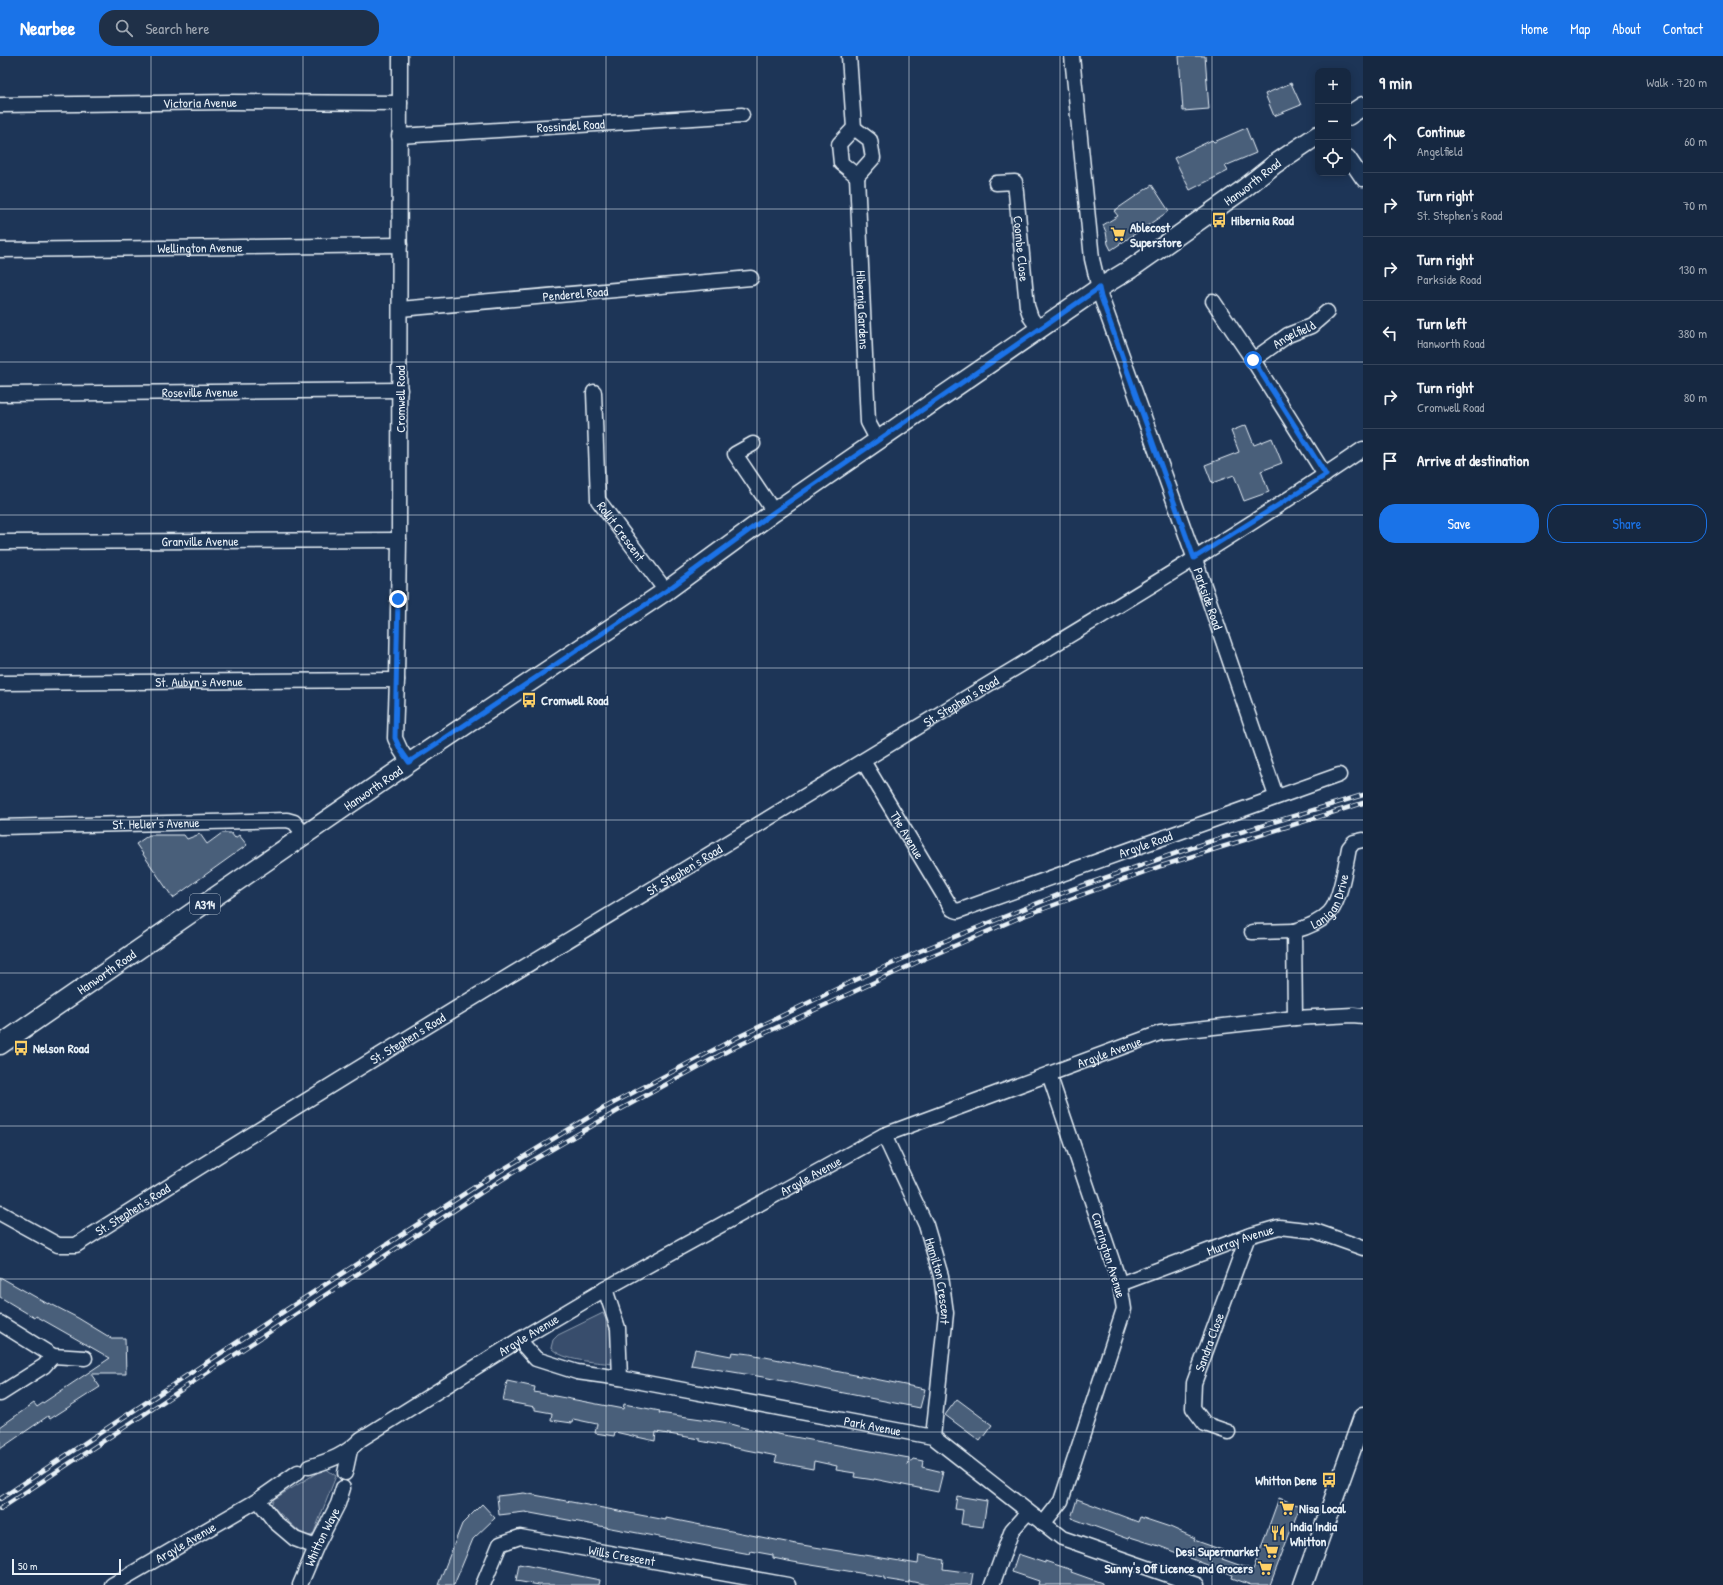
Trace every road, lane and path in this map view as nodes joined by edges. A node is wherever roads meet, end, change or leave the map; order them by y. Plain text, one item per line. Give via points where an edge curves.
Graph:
1 (400, 56) edge
2 (849, 56) edge
3 (1072, 56) edge
4 (400, 103) junction
5 (0, 105) edge
6 (1363, 106) edge
7 (1351, 114) edge
8 (742, 115) dead end
9 (854, 128) junction
10 (399, 136) junction
11 (1315, 138) edge
12 (1351, 161) edge
13 (857, 176) junction
14 (1363, 179) edge
15 (996, 183) dead end
16 (400, 245) junction
17 (0, 250) edge
18 (751, 278) dead end
19 (1099, 288) junction
20 (1213, 301) dead end
21 (400, 310) junction
22 (1327, 312) dead end
23 (1040, 330) junction
24 (1253, 360) junction
25 (400, 390) junction
26 (594, 392) dead end
27 (0, 394) edge
28 (878, 442) junction
29 (753, 444) dead end
30 (1363, 449) edge
31 (1326, 475) junction
32 (774, 512) junction
33 (399, 540) junction
34 (0, 542) edge
35 (1194, 558) junction
36 (666, 591) junction
37 (397, 680) junction
38 (0, 683) edge
39 (863, 761) junction
40 (409, 762) junction
41 (1339, 775) dead end
42 (1276, 796) junction
43 (0, 827) edge
44 (305, 835) junction
45 (1363, 840) edge
46 (952, 909) joint
47 (1294, 931) junction
48 (1252, 932) dead end
49 (1363, 1016) edge
50 (1295, 1018) junction
51 (0, 1045) edge
52 (1049, 1074) junction
53 (884, 1135) junction
54 (0, 1213) edge
55 (1248, 1236) junction
56 (1363, 1248) edge
57 (1120, 1284) junction
58 (605, 1289) junction
59 (0, 1323) edge
60 (519, 1340) junction
61 (53, 1356) junction
62 (85, 1358) dead end
63 (620, 1378) junction
64 (0, 1394) edge
65 (1363, 1416) edge
66 (1228, 1432) dead end
67 (933, 1437) junction
68 (350, 1450) junction
69 (345, 1473) dead end
70 (343, 1488) dead end
71 (258, 1500) junction
72 (1028, 1512) junction
73 (1043, 1524) junction
74 (316, 1547) junction
75 (112, 1585) edge
76 (300, 1585) edge
77 (483, 1585) edge
78 (788, 1585) edge
79 (992, 1585) edge
80 (1197, 1585) edge
81 (1303, 1585) edge

1 - 4 street, Cromwell Road
2 - 9 street
3 - 19 street via 1092,259
4 - 5 street, Victoria Avenue
4 - 10 street, Cromwell Road
6 - 7 main road
8 - 10 street, Rossindel Road
9 - 13 street via 839,144 841,163
9 - 13 street via 870,140 873,158
10 - 16 street, Cromwell Road
11 - 19 main road, Hanworth Road / A314 via 1132,268
12 - 14 street
13 - 28 street, Hibernia Gardens via 868,422
15 - 23 street, Coombe Close via 1015,182 1027,306 1031,318
16 - 17 street, Wellington Avenue
16 - 21 street, Cromwell Road
18 - 21 street, Penderel Road
19 - 23 main road, Hanworth Road / A314
19 - 35 street, Parkside Road
20 - 24 street
21 - 25 street, Cromwell Road
22 - 24 street, Angelfield via 1312,326 1288,335
23 - 28 main road, Hanworth Road / A314
24 - 31 street
25 - 27 street, Roseville Avenue
25 - 33 street, Cromwell Road
26 - 36 street, Rollit Crescent via 598,500
28 - 32 main road, Hanworth Road / A314
29 - 32 street via 735,454
30 - 31 street, St. Stephen's Road
31 - 35 street, St. Stephen's Road
32 - 36 main road, Hanworth Road / A314
33 - 34 street, Granville Avenue
33 - 37 street, Cromwell Road
35 - 39 street, St. Stephen's Road
35 - 42 street, Parkside Road
36 - 40 main road, Hanworth Road / A314
37 - 38 street, St. Aubyn's Avenue
37 - 40 street, Cromwell Road via 395,738
39 - 46 street, The Avenue
39 - 54 street, St. Stephen's Road via 76,1245 58,1245
40 - 44 main road, Hanworth Road / A314
41 - 42 street, Argyle Road
42 - 46 street, Argyle Road via 958,911
43 - 44 street, St. Helier's Avenue via 287,820 294,822
44 - 51 main road, Hanworth Road / A314
45 - 47 street, Lanigan Drive via 1354,842 1349,848 1337,900 1330,913 1306,928
47 - 48 street, Lanigan Drive
47 - 50 street, Lanigan Drive
49 - 50 street, Argyle Avenue
50 - 52 street, Argyle Avenue via 1160,1033
52 - 53 street, Argyle Avenue
52 - 57 street, Carrington Avenue
53 - 58 street, Argyle Avenue
53 - 67 street, Hamilton Crescent via 926,1225 941,1276 946,1313
55 - 56 street, Murray Avenue via 1279,1227 1315,1231
55 - 57 street, Murray Avenue
55 - 66 street, Sandra Close via 1194,1383 1193,1408 1205,1424
57 - 73 street, Carrington Avenue via 1124,1308 1061,1501
58 - 60 street, Argyle Avenue
58 - 63 street via 618,1328
59 - 61 street
60 - 63 street, Park Avenue via 536,1359 577,1372
60 - 68 street, Argyle Avenue via 361,1439
61 - 62 street
61 - 64 street via 44,1366
63 - 67 street, Park Avenue
65 - 81 main road
67 - 72 street, Park Avenue
68 - 69 street
68 - 71 street, Argyle Avenue via 337,1458 304,1470
70 - 74 street, Whitton Waye via 338,1504
71 - 74 street via 275,1522 295,1539
71 - 75 street, Argyle Avenue
72 - 73 street, Park Avenue
72 - 79 street via 1012,1530
73 - 80 street, Park Avenue via 1062,1538
74 - 76 street, Whitton Waye
77 - 78 street, Wills Crescent via 500,1544 520,1537

